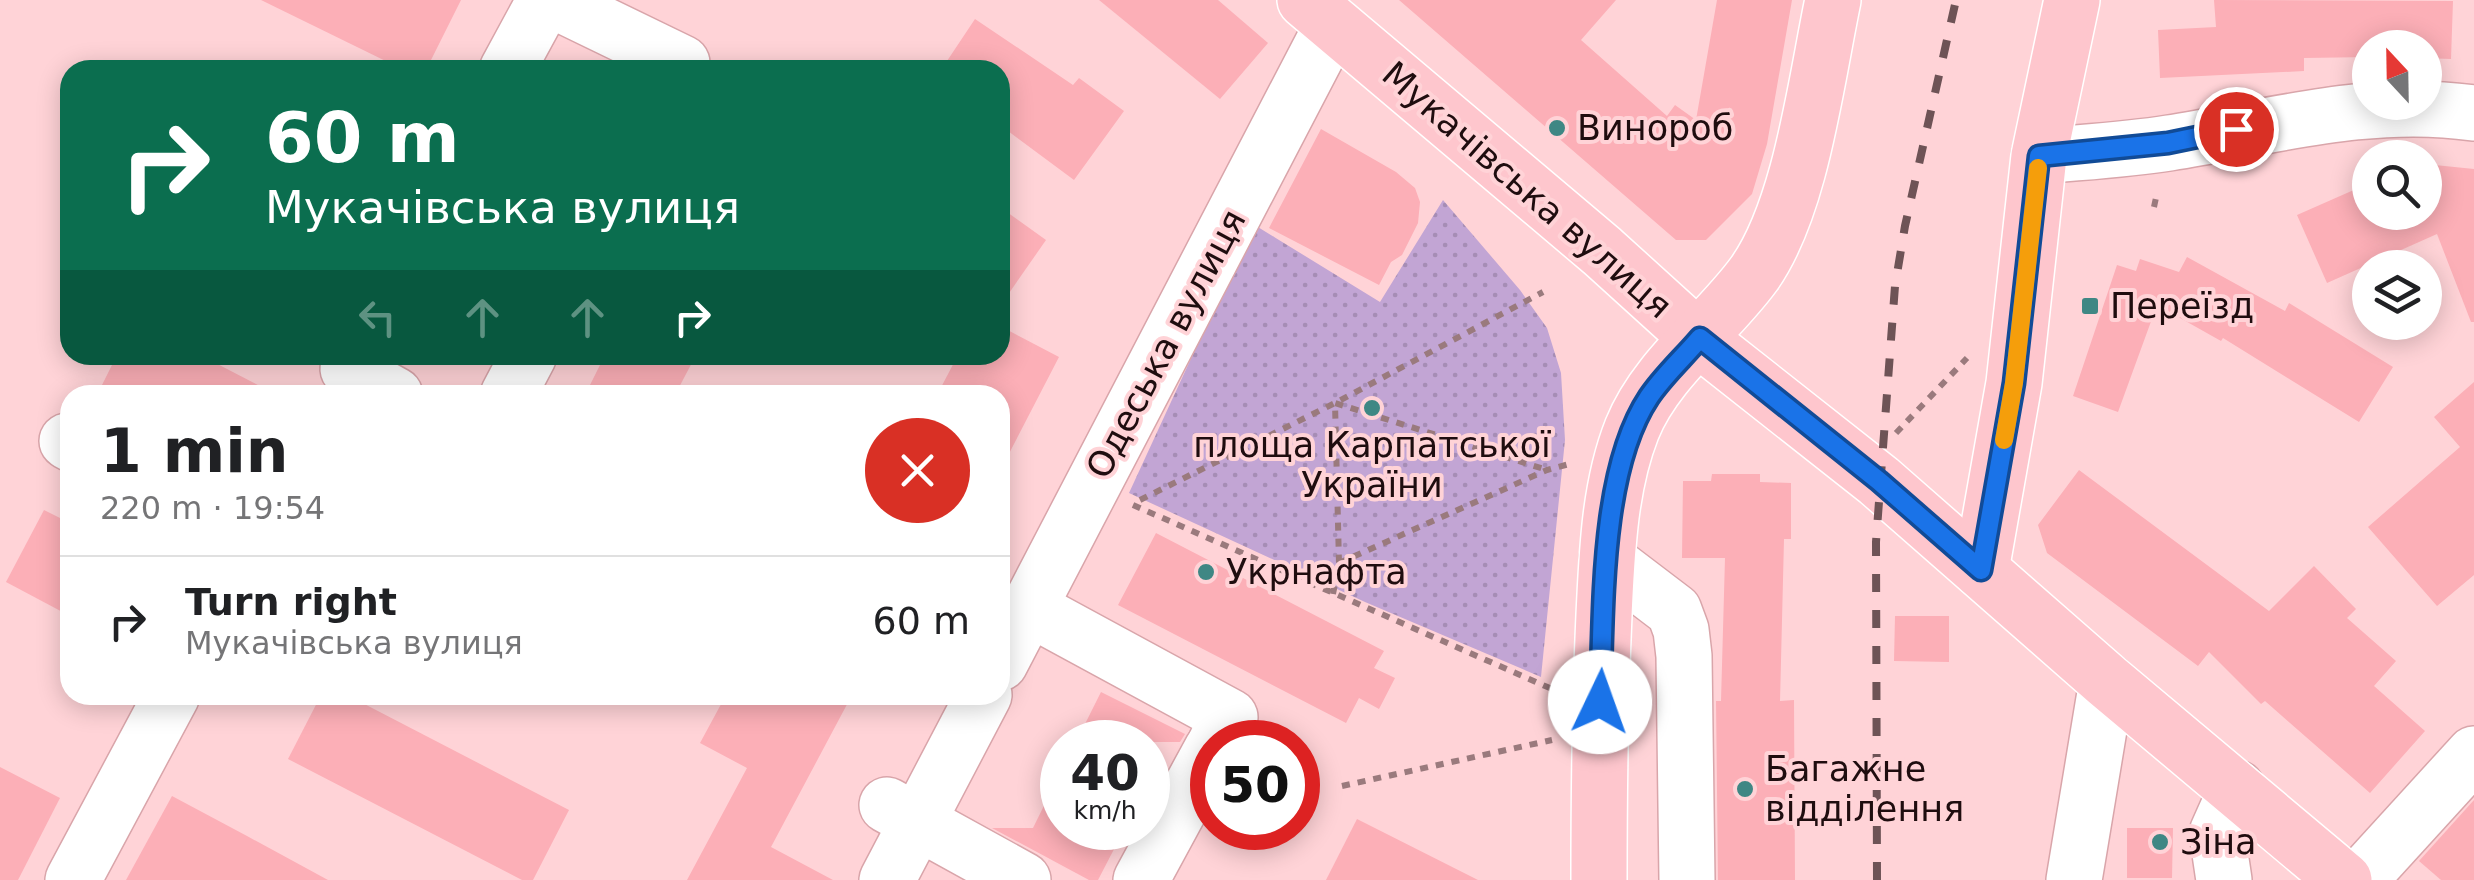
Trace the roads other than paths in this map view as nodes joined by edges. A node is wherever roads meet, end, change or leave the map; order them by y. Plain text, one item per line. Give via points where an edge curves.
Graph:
1 (544, 0) edge
2 (552, 0) edge
3 (1833, 0) edge
4 (2072, 0) edge
5 (1319, 12) edge
6 (512, 60) edge
7 (676, 60) edge
8 (2474, 113) edge
9 (2039, 156) junction
10 (1700, 338) junction
11 (345, 373) edge
12 (372, 385) edge
13 (1607, 560) junction
14 (1981, 570) junction
15 (1035, 596) junction
16 (1010, 645) edge
17 (1204, 673) dead end
18 (2107, 682) junction
19 (167, 705) edge
20 (977, 705) edge
21 (1228, 720) edge
22 (2474, 754) edge
23 (2236, 788) junction
24 (1190, 791) edge
25 (902, 814) junction
26 (73, 880) edge
27 (887, 880) edge
28 (1023, 880) edge
29 (1142, 880) edge
30 (1599, 880) edge
31 (1687, 880) edge
32 (2074, 880) edge
33 (2224, 880) edge
34 (2344, 880) edge
35 (2358, 880) edge

1 - 6 street
2 - 7 street
3 - 10 main road via 1791,197 1753,276
4 - 9 main road
5 - 10 main road, Мукачівська вулиця
5 - 15 street, Одеська вулиця via 1111,497
8 - 9 street via 2333,113 2168,143
9 - 14 main road via 2014,383
10 - 13 main road via 1649,397 1632,429
10 - 14 main road, Мукачівська вулиця
11 - 12 street
13 - 30 main road
13 - 31 street via 1674,611 1681,630
14 - 18 main road, Мукачівська вулиця
15 - 16 street, Одеська вулиця
15 - 17 street
15 - 21 street
18 - 23 main road, Мукачівська вулиця
18 - 32 street
19 - 26 street
20 - 25 street
22 - 35 street
23 - 33 street via 2217,833
23 - 34 main road, Мукачівська вулиця
24 - 29 street
25 - 27 street
25 - 28 street

